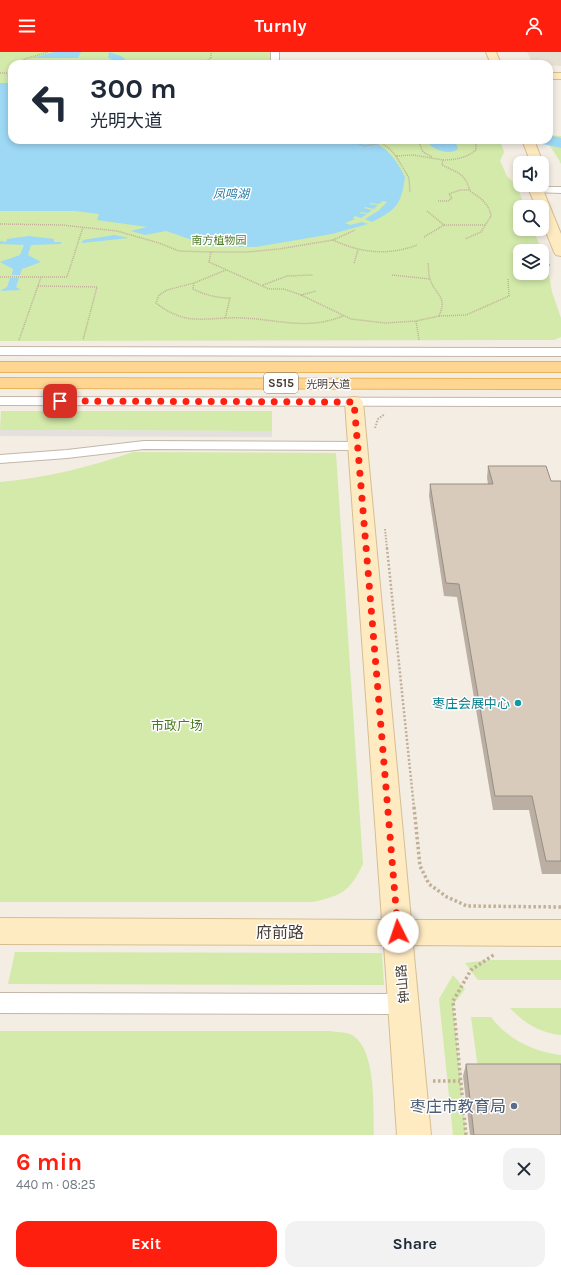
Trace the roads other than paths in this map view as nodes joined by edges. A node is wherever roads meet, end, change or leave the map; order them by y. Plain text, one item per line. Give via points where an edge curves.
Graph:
1 (518, 144) edge
2 (530, 144) edge
3 (522, 156) edge
4 (534, 156) edge
5 (546, 192) edge
6 (547, 192) edge
7 (561, 220) edge
8 (561, 252) edge
9 (0, 351) edge
10 (561, 352) edge
11 (25, 354) junction
12 (0, 367) edge
13 (378, 367) junction
14 (561, 367) edge
15 (0, 383) edge
16 (196, 383) junction
17 (474, 384) junction
18 (561, 384) edge
19 (0, 401) edge
20 (195, 401) junction
21 (354, 402) junction
22 (478, 402) junction
23 (561, 402) edge
24 (385, 407) junction
25 (366, 438) junction
26 (0, 459) edge
27 (0, 931) edge
28 (398, 932) junction
29 (561, 933) edge
30 (0, 1002) edge
31 (404, 1004) junction
32 (414, 1135) edge

1 - 3 main road
2 - 4 main road
5 - 8 main road
6 - 7 main road
9 - 11 street, 光明大道 / S515
10 - 13 street, 光明大道 / S515
11 - 12 main road, 光明大道 / S515
11 - 13 main road, 光明大道 / S515
13 - 14 main road, 光明大道 / S515
13 - 16 main road, 光明大道 / S515
13 - 17 main road, 光明大道 / S515
13 - 24 main road
15 - 16 main road, 光明大道 / S515
16 - 20 main road
17 - 18 main road, 光明大道 / S515
17 - 22 main road
19 - 20 street, 光明大道 / S515
20 - 21 street, 光明大道 / S515
21 - 24 street, 光明大道 / S515
21 - 25 main road, 钟山路
22 - 23 street, 光明大道 / S515
22 - 24 street, 光明大道 / S515
25 - 26 street via 144,445
25 - 28 main road, 钟山路
27 - 28 main road, 府前路
28 - 29 main road, 府前路
28 - 31 main road, 钟山路
30 - 31 street
31 - 32 main road, 钟山路

